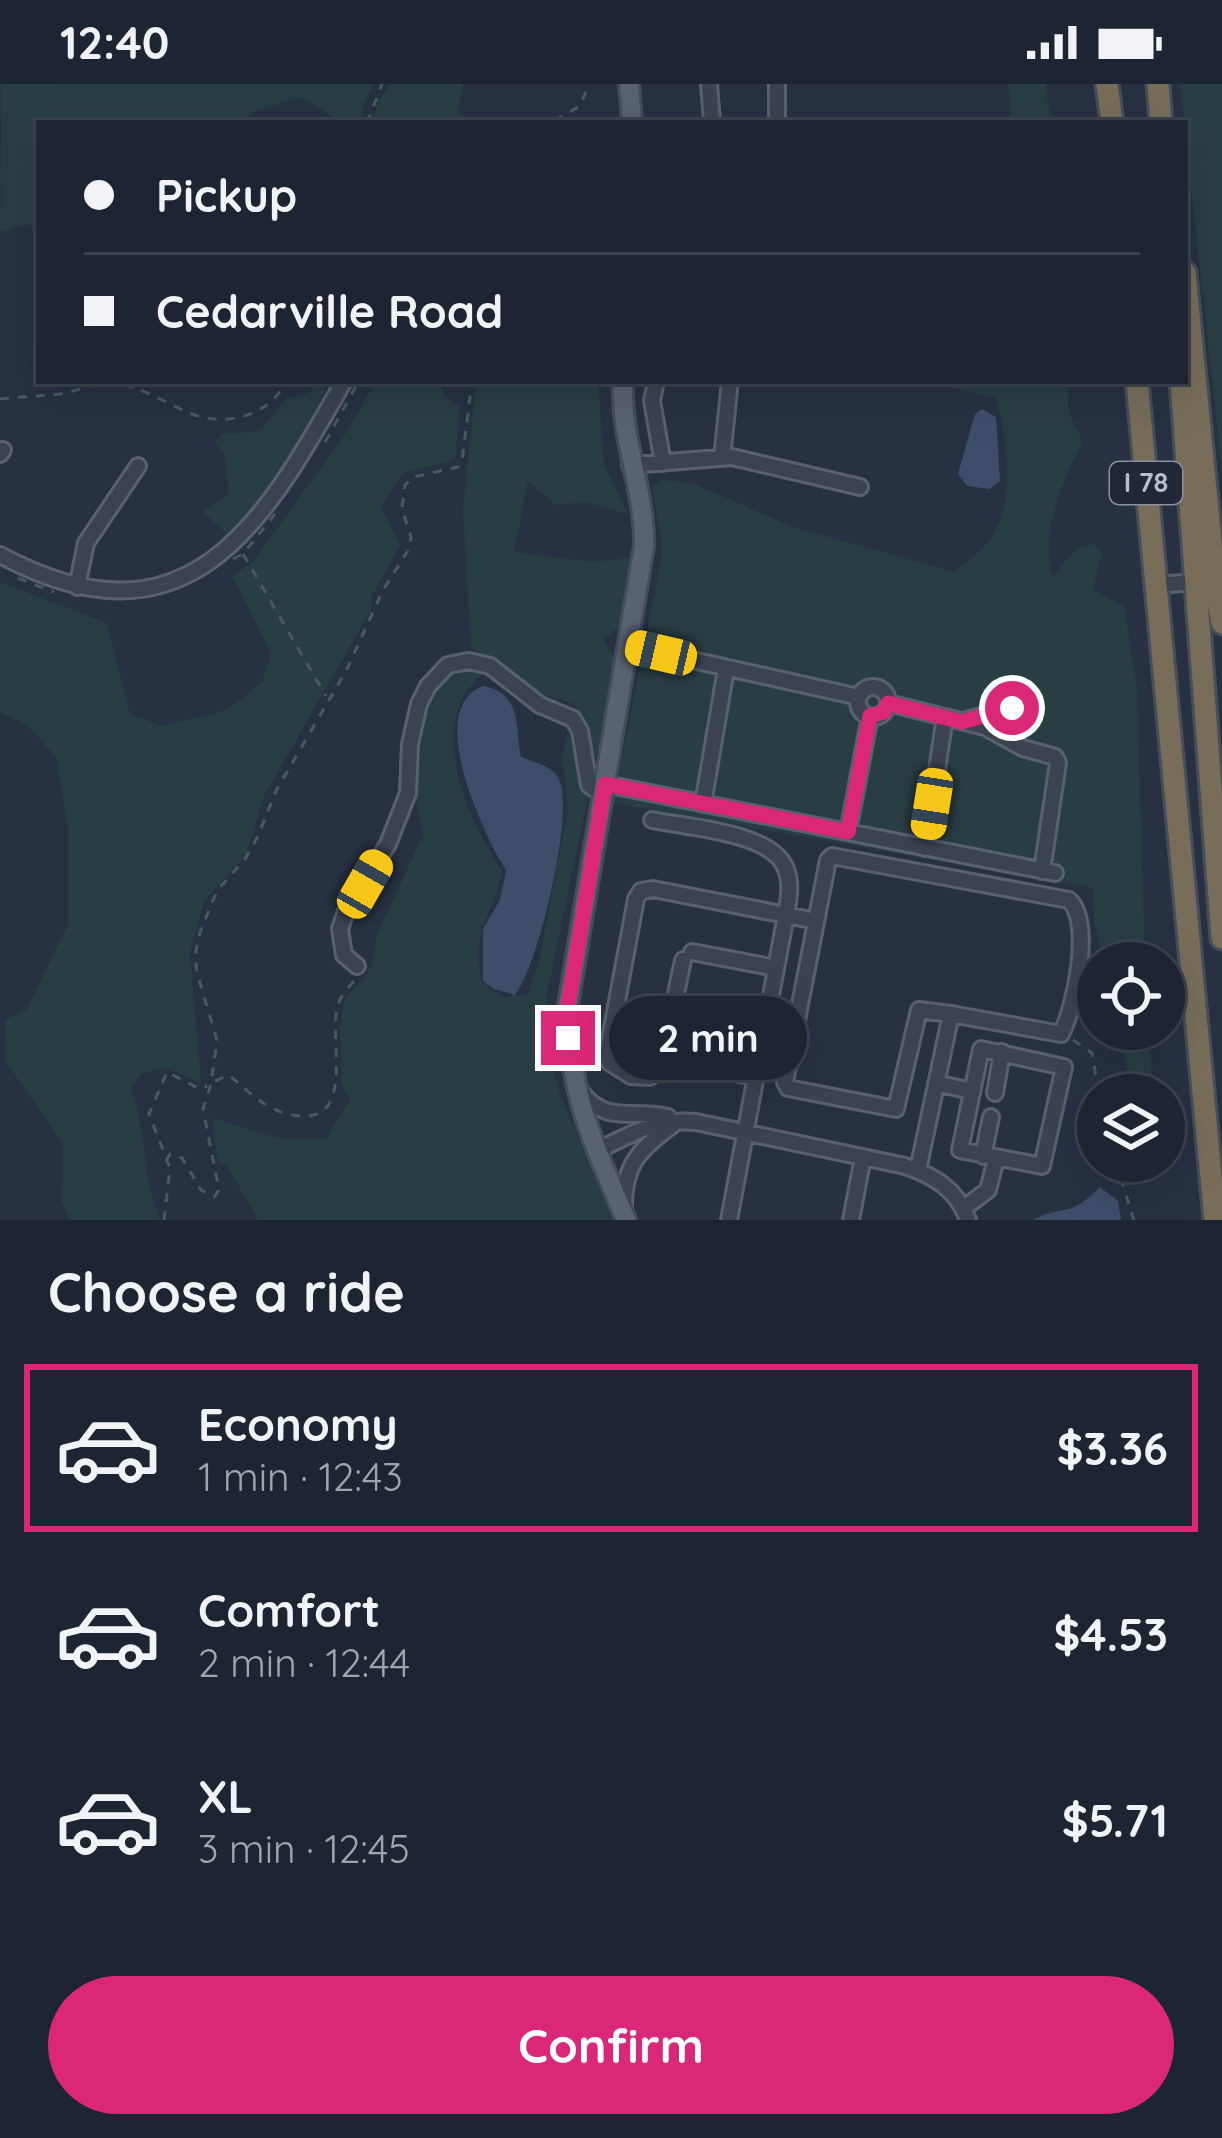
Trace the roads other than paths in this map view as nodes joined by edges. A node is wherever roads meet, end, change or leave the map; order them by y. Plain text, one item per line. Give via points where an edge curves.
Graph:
1 (629, 84) edge
2 (710, 84) edge
3 (777, 84) edge
4 (1109, 84) edge
5 (1158, 84) edge
6 (632, 120) edge
7 (712, 120) edge
8 (777, 120) edge
9 (1113, 120) edge
10 (1161, 120) edge
11 (1188, 304) edge
12 (342, 384) edge
13 (622, 384) edge
14 (655, 384) edge
15 (730, 384) edge
16 (1137, 384) edge
17 (1180, 384) edge
18 (722, 458) junction
19 (663, 463) junction
20 (631, 465) junction
21 (138, 466) dead end
22 (860, 487) dead end
23 (0, 555) edge
24 (1196, 582) junction
25 (1154, 585) junction
26 (71, 591) junction
27 (1222, 623) edge
28 (628, 646) junction
29 (725, 668) junction
30 (859, 697) junction
31 (888, 703) junction
32 (870, 716) junction
33 (945, 718) junction
34 (962, 722) junction
35 (998, 733) junction
36 (1222, 740) edge
37 (604, 790) junction
38 (703, 804) junction
39 (652, 820) dead end
40 (848, 832) junction
41 (925, 848) junction
42 (787, 915) junction
43 (816, 921) junction
44 (1222, 938) edge
45 (357, 966) road end
46 (776, 968) junction
47 (951, 1014) junction
48 (1002, 1052) junction
49 (664, 1059) junction
50 (571, 1072) junction
51 (755, 1077) junction
52 (936, 1083) junction
53 (971, 1091) junction
54 (995, 1093) dead end
55 (991, 1117) dead end
56 (679, 1120) junction
57 (744, 1132) junction
58 (597, 1151) junction
59 (862, 1157) junction
60 (989, 1157) junction
61 (918, 1170) junction
62 (966, 1214) edge
63 (625, 1218) edge
64 (729, 1220) edge
65 (851, 1220) edge
66 (1215, 1220) edge

1 - 6 main road
2 - 7 street
3 - 8 street
4 - 9 highway
5 - 10 highway
11 - 27 highway
12 - 26 street via 268,504 212,563 162,584
13 - 20 main road
14 - 19 street
15 - 18 street
16 - 25 highway, I 78
17 - 24 highway, I 78
18 - 19 street
18 - 22 street
19 - 20 street
20 - 28 main road via 644,545
21 - 26 street via 86,543
23 - 26 street
24 - 25 street
24 - 36 highway via 1207,594
24 - 44 highway, I 78
25 - 66 highway, I 78
28 - 29 street
28 - 37 main road
29 - 30 street
29 - 38 street
30 - 31 street via 878,688
30 - 32 street
31 - 32 street
31 - 33 street
32 - 40 street
33 - 34 street
33 - 41 street
34 - 35 street
34 - 35 street via 1012,708 1013,720
35 - 41 street via 1058,763 1048,872
37 - 38 street
37 - 45 street via 589,785 573,719 490,666 448,665 418,704 408,793 340,929 344,955
37 - 50 main road via 568,1005
38 - 40 street
39 - 42 street via 768,847 784,863
40 - 41 street
42 - 43 street
42 - 46 street
42 - 49 street via 641,891 607,1055 641,1078 657,1073
43 - 47 street via 788,1088 896,1109 919,1010
43 - 47 street via 828,860 836,855 1070,900 1083,938 1060,1034
46 - 49 street via 688,956
46 - 51 street
47 - 52 street
48 - 53 street via 981,1048
48 - 54 street
48 - 60 street via 1064,1071 1042,1166
49 - 51 street
50 - 56 street via 599,1111
50 - 58 main road
51 - 57 street
52 - 53 street
52 - 61 street
53 - 60 street via 960,1150
55 - 60 street
56 - 57 street
56 - 58 street via 646,1126
56 - 63 street via 629,1167
57 - 59 street
57 - 64 street
58 - 63 main road
59 - 61 street
59 - 65 street
60 - 62 street via 988,1190
61 - 62 street via 944,1184

